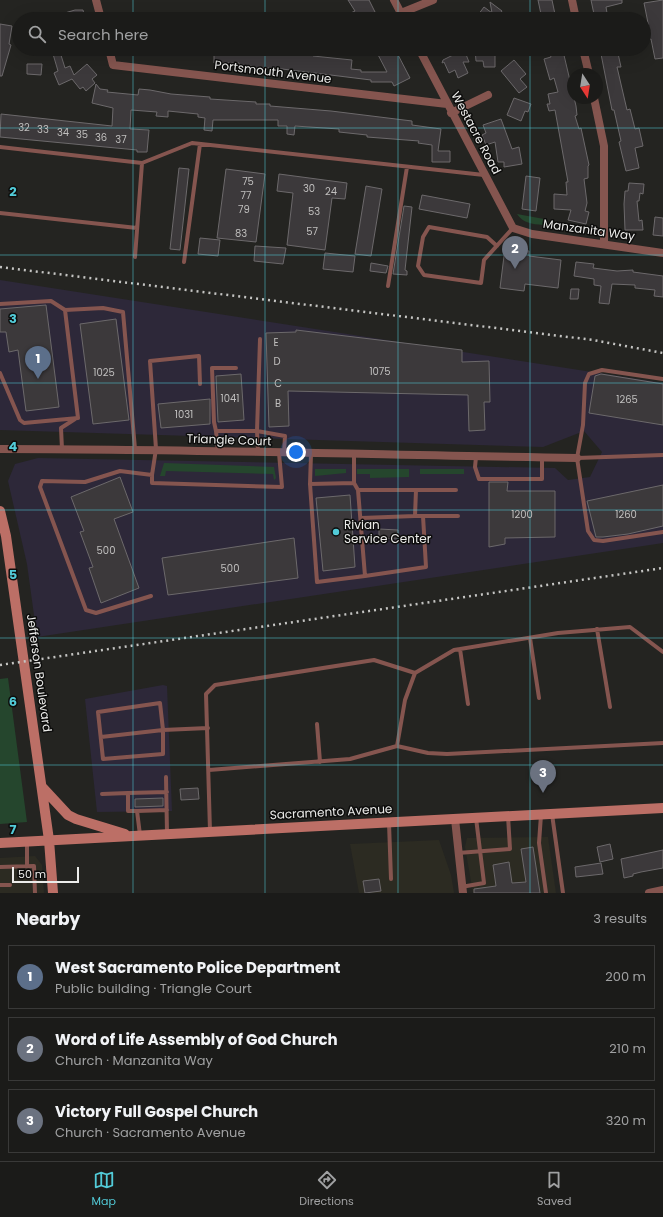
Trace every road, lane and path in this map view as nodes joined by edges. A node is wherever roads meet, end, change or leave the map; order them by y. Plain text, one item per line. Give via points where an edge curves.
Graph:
1 (96, 0) edge
2 (394, 0) edge
3 (433, 0) edge
4 (572, 0) edge
5 (99, 12) edge
6 (400, 12) edge
7 (410, 12) edge
8 (575, 12) edge
9 (111, 56) edge
10 (423, 56) edge
11 (585, 56) edge
12 (588, 68) edge
13 (488, 95) dead end
14 (447, 104) junction
15 (595, 104) edge
16 (451, 113) junction
17 (200, 144) junction
18 (0, 147) edge
19 (142, 163) junction
20 (407, 167) junction
21 (484, 175) junction
22 (0, 213) edge
23 (137, 228) junction
24 (513, 228) junction
25 (604, 244) junction
26 (496, 246) junction
27 (663, 253) edge
28 (135, 257) dead end
29 (184, 262) dead end
30 (388, 286) dead end
31 (0, 304) edge
32 (65, 310) junction
33 (260, 339) dead end
34 (236, 368) dead end
35 (0, 373) edge
36 (663, 379) edge
37 (200, 384) dead end
38 (78, 418) junction
39 (216, 431) junction
40 (257, 431) junction
41 (0, 449) edge
42 (62, 449) junction
43 (135, 449) junction
44 (156, 449) junction
45 (218, 451) junction
46 (258, 453) junction
47 (282, 453) junction
48 (311, 454) junction
49 (354, 455) junction
50 (663, 455) edge
51 (476, 457) junction
52 (542, 458) junction
53 (577, 458) junction
54 (152, 475) junction
55 (354, 483) junction
56 (310, 484) junction
57 (358, 490) junction
58 (416, 490) junction
59 (456, 490) dead end
60 (0, 511) edge
61 (415, 516) junction
62 (424, 516) junction
63 (458, 516) dead end
64 (361, 518) junction
65 (663, 532) edge
66 (365, 576) junction
67 (150, 596) dead end
68 (597, 630) junction
69 (530, 638) junction
70 (460, 649) junction
71 (663, 652) edge
72 (415, 673) junction
73 (539, 698) dead end
74 (468, 704) dead end
75 (610, 708) dead end
76 (317, 724) dead end
77 (208, 728) junction
78 (163, 730) junction
79 (101, 737) junction
80 (663, 743) edge
81 (397, 746) junction
82 (320, 762) junction
83 (209, 770) junction
84 (166, 777) dead end
85 (42, 787) junction
86 (155, 792) junction
87 (167, 792) junction
88 (128, 793) junction
89 (144, 793) junction
90 (102, 794) dead end
91 (144, 798) dead end
92 (156, 798) dead end
93 (663, 808) edge
94 (167, 810) junction
95 (137, 811) junction
96 (541, 814) junction
97 (552, 814) junction
98 (508, 816) junction
99 (476, 818) junction
100 (455, 819) junction
101 (389, 822) junction
102 (210, 832) junction
103 (167, 834) junction
104 (135, 835) junction
105 (49, 840) junction
106 (26, 841) junction
107 (0, 843) edge
108 (479, 852) junction
109 (458, 853) junction
110 (27, 866) junction
111 (0, 867) edge
112 (391, 879) dead end
113 (0, 885) edge
114 (10, 885) dead end
115 (462, 890) edge
116 (663, 890) edge
117 (35, 893) edge
118 (53, 893) edge
119 (546, 893) edge
120 (563, 893) edge
121 (649, 893) edge

1 - 5 street
2 - 6 street
3 - 7 street
4 - 8 street
9 - 14 street, Portsmouth Avenue via 113,65
10 - 14 street, Westacre Road
11 - 12 street
13 - 16 street
14 - 16 street, Westacre Road
15 - 25 street via 604,146
16 - 21 street, Westacre Road
17 - 19 lane via 192,143
17 - 20 lane
17 - 29 lane
18 - 19 lane
19 - 23 lane
20 - 21 lane
20 - 30 lane
21 - 24 street, Westacre Road
22 - 23 lane
23 - 28 lane
24 - 25 street, Manzanita Way via 532,234
24 - 26 lane
25 - 27 street, Manzanita Way
26 - 26 lane via 487,237 429,227 423,237 418,266 424,275 481,283 484,260
31 - 32 lane via 51,301
32 - 38 lane
32 - 43 lane via 102,308 123,312
33 - 40 lane
34 - 39 lane via 212,368
35 - 38 lane via 20,420 29,424
36 - 53 lane via 602,370 589,374 585,383
37 - 44 lane via 199,356 150,361
38 - 42 lane via 61,428
39 - 40 lane
39 - 45 lane
40 - 46 lane
40 - 47 lane via 285,436
41 - 42 street, Triangle Court
42 - 43 street, Triangle Court
43 - 44 street, Triangle Court
44 - 45 street, Triangle Court
44 - 54 lane
45 - 46 street, Triangle Court
46 - 47 street, Triangle Court
47 - 48 street, Triangle Court
47 - 54 lane via 282,487 152,483
48 - 49 street, Triangle Court
48 - 56 lane
49 - 51 street, Triangle Court
49 - 55 lane
50 - 53 lane
51 - 52 street, Triangle Court
51 - 52 lane via 475,467 479,479 542,479
52 - 53 street, Triangle Court
53 - 65 lane via 588,531 594,540 603,541
54 - 67 lane via 120,471 85,482 42,481 40,487 86,610 96,613
55 - 56 lane
55 - 57 lane
56 - 66 lane via 317,582
57 - 58 lane
57 - 64 lane
58 - 59 lane
58 - 61 lane
60 - 85 main road, Jefferson Boulevard via 6,536
61 - 62 lane
61 - 64 lane
62 - 63 lane
62 - 66 lane via 426,567
64 - 66 lane
68 - 69 lane
68 - 71 lane via 630,627
68 - 75 lane
69 - 70 lane
69 - 73 lane
70 - 72 lane
70 - 74 lane
72 - 77 lane via 374,660 215,685 206,694
72 - 81 lane via 405,700
76 - 82 lane
77 - 78 lane
77 - 83 lane
78 - 79 lane
78 - 79 lane via 163,754 103,759
78 - 79 lane via 160,703 98,712
80 - 81 lane via 446,754
81 - 82 lane via 350,759
82 - 83 lane
83 - 102 lane
84 - 87 lane
85 - 104 main road via 68,815
85 - 105 main road, Jefferson Boulevard
86 - 87 lane
86 - 89 lane
86 - 92 lane
87 - 94 lane
88 - 89 lane
88 - 90 lane
88 - 95 lane via 128,811
89 - 91 lane
93 - 97 main road, Sacramento Avenue
94 - 95 lane via 156,808
94 - 103 lane
95 - 104 lane
96 - 97 main road, Sacramento Avenue
96 - 98 main road, Sacramento Avenue
96 - 119 lane via 539,843
97 - 120 lane
98 - 99 main road, Sacramento Avenue
98 - 108 lane via 510,849
99 - 100 main road, Sacramento Avenue
99 - 108 lane
100 - 101 main road, Sacramento Avenue
100 - 109 street
101 - 102 main road, Sacramento Avenue
101 - 112 lane
102 - 103 main road, Sacramento Avenue
103 - 104 main road, Sacramento Avenue
104 - 105 main road, Sacramento Avenue
105 - 106 main road, Sacramento Avenue
105 - 118 main road, Jefferson Boulevard
106 - 107 main road, Sacramento Avenue
106 - 110 lane
108 - 109 lane
108 - 115 lane via 484,884
109 - 115 street
110 - 111 lane
110 - 117 lane via 34,866
113 - 114 lane
116 - 121 street

